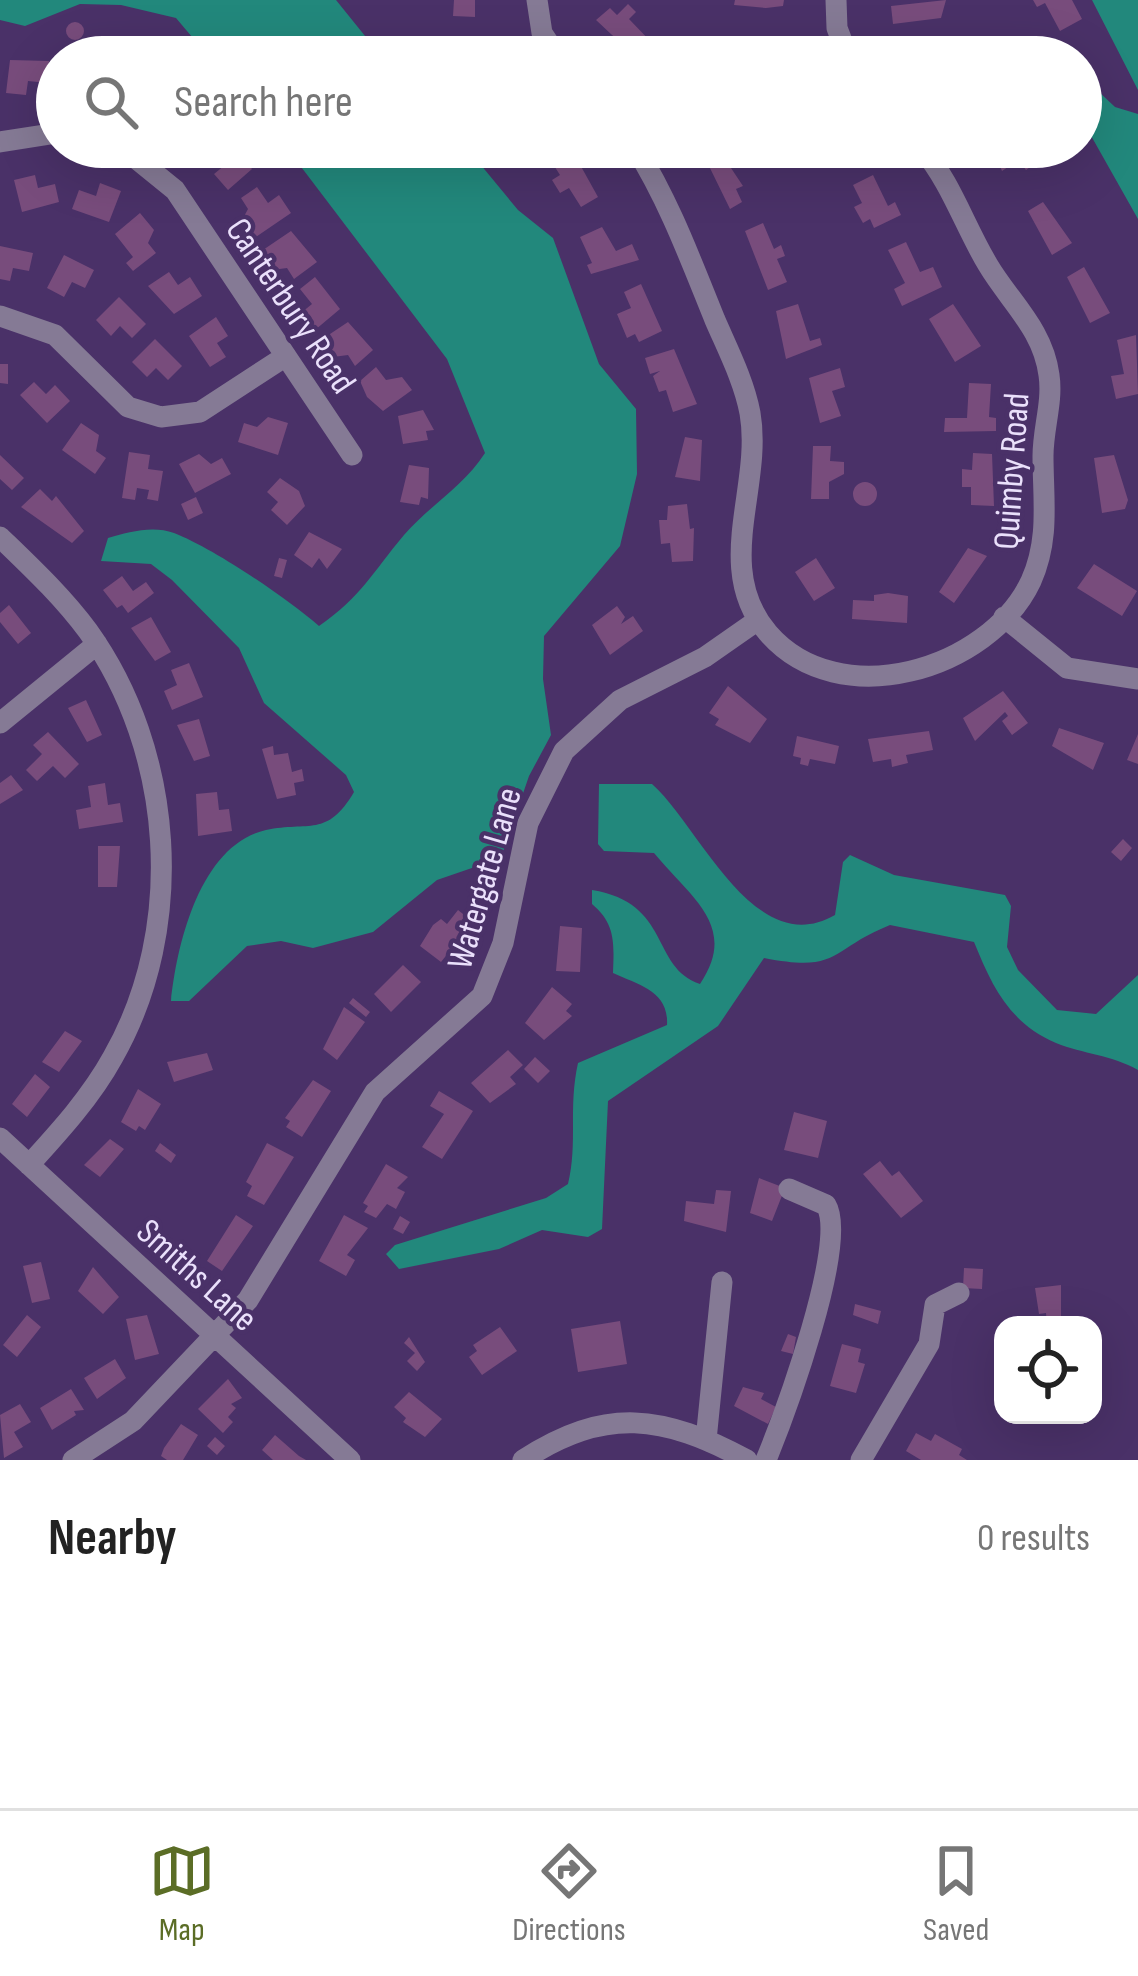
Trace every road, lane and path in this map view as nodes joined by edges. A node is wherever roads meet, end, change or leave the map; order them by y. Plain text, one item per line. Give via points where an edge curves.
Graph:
1 (537, 0) edge
2 (836, 0) edge
3 (544, 36) edge
4 (840, 36) edge
5 (36, 136) edge
6 (0, 142) edge
7 (148, 168) edge
8 (646, 168) edge
9 (937, 168) edge
10 (0, 316) edge
11 (286, 356) junction
12 (352, 455) dead end
13 (0, 537) edge
14 (1004, 617) junction
15 (758, 620) junction
16 (97, 644) junction
17 (1138, 679) edge
18 (0, 723) edge
19 (0, 1138) edge
20 (29, 1165) junction
21 (789, 1189) dead end
22 (722, 1282) dead end
23 (959, 1293) dead end
24 (214, 1334) junction
25 (706, 1440) junction
26 (103, 1452) edge
27 (73, 1460) edge
28 (350, 1460) edge
29 (523, 1460) edge
30 (747, 1460) edge
31 (766, 1460) edge
32 (861, 1460) edge

1 - 3 street
2 - 4 street
5 - 6 street
7 - 11 street, Canterbury Road via 175,190
8 - 15 street via 744,390 753,441 740,544
9 - 14 street, Quimby Road via 991,269 1036,332 1049,370 1043,543 1029,584
10 - 11 street via 55,335 128,407 161,418 200,412
11 - 12 street, Canterbury Road
13 - 16 street
14 - 15 street, Quimby Road via 946,660 879,675 800,657
14 - 17 street via 1067,668
15 - 24 street, Watergate Lane via 620,700 564,752 528,823 503,943 482,996 376,1092 272,1269
16 - 18 street
16 - 20 street via 130,707 152,779 158,921 114,1055
19 - 20 street, Smiths Lane
20 - 24 street, Smiths Lane
21 - 31 street via 826,1205 833,1232 801,1365
22 - 25 street
23 - 32 street via 935,1305 928,1344
24 - 26 street, Watergate Lane
24 - 28 street, Smiths Lane
25 - 29 street via 658,1423 611,1422 571,1432
25 - 30 street
26 - 27 street, Watergate Lane

